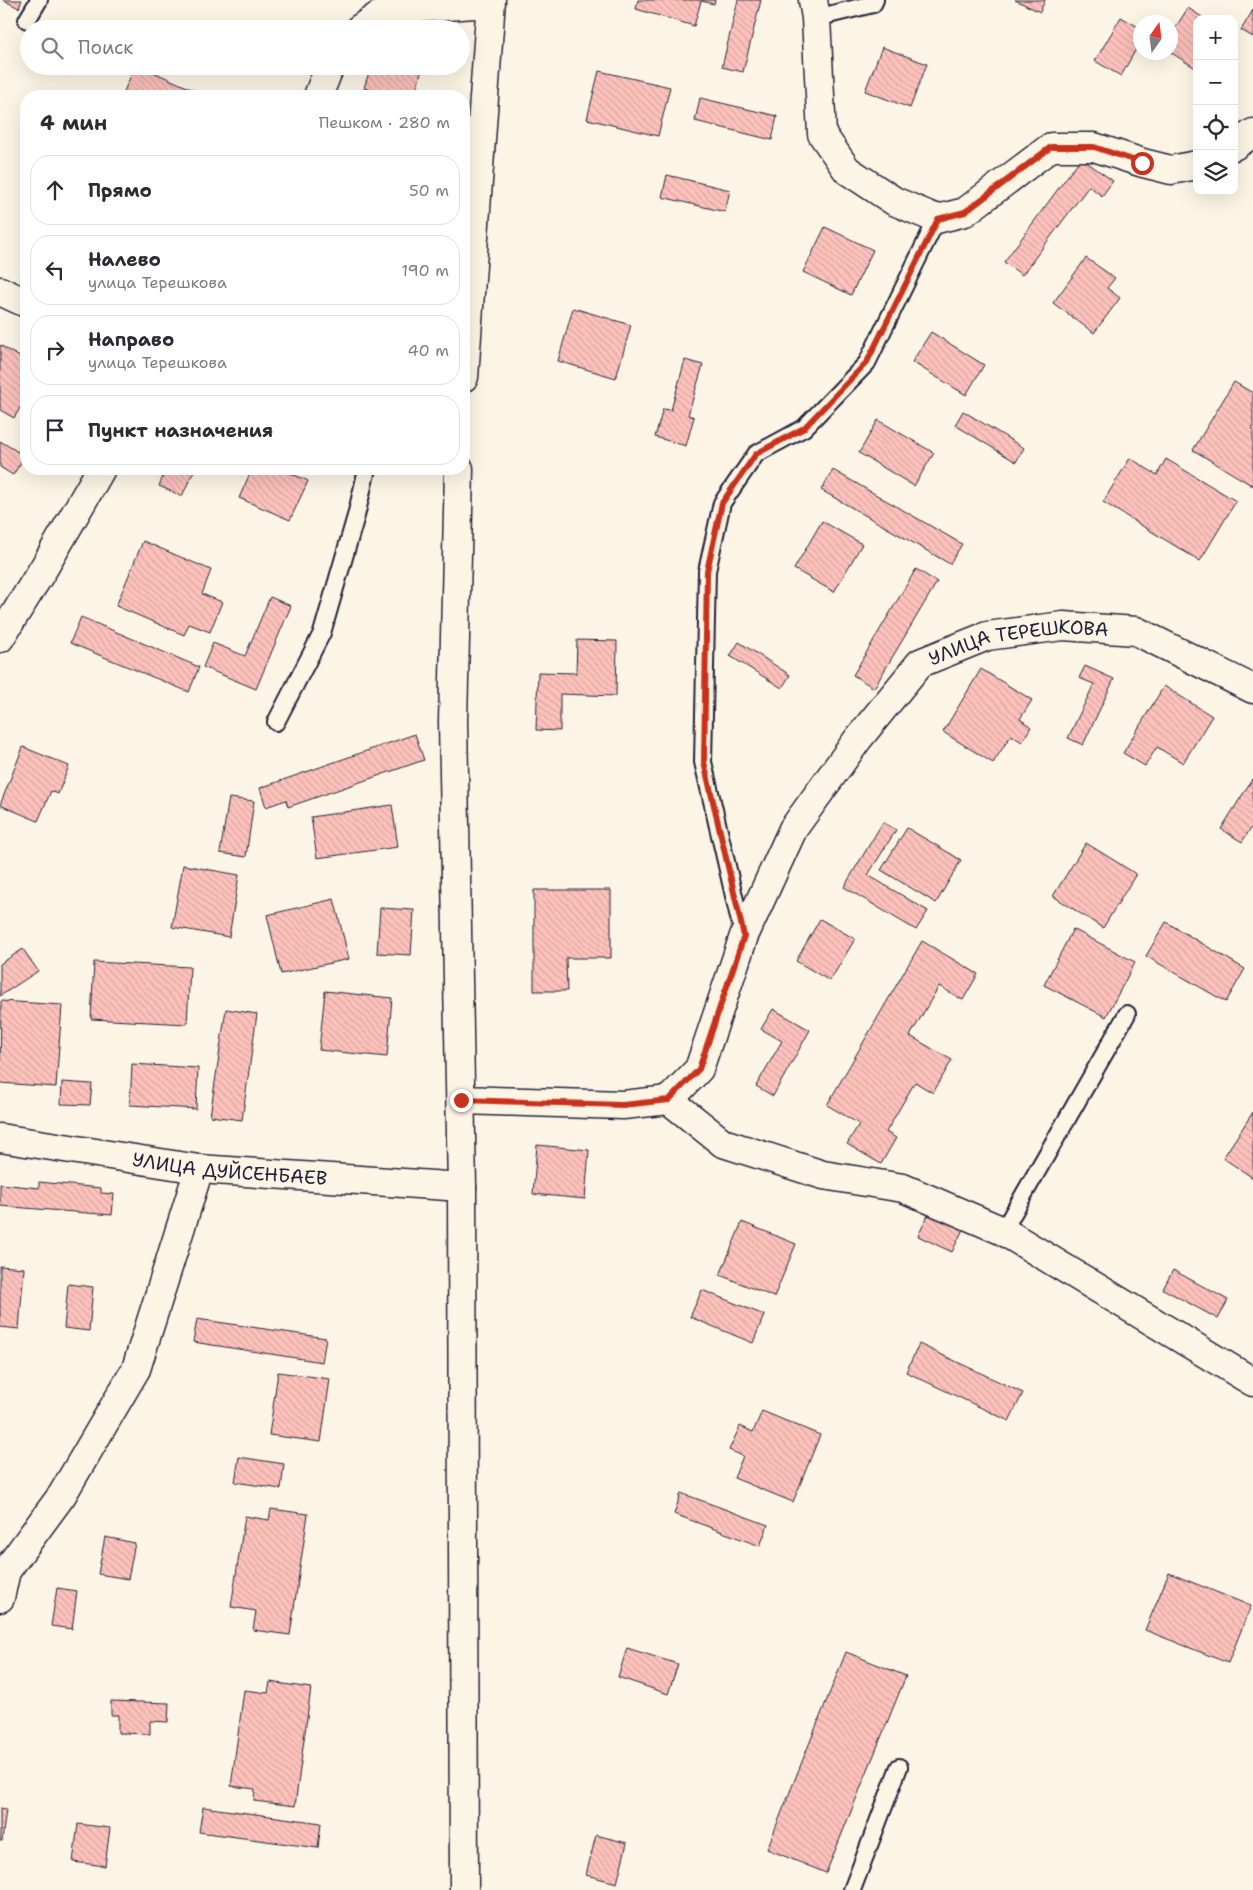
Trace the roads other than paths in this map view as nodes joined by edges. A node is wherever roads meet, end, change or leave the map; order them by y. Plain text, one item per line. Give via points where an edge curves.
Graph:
1 (39, 0) edge
2 (875, 0) edge
3 (490, 2) edge
4 (815, 9) edge
5 (27, 20) dead end
6 (373, 20) edge
7 (326, 75) edge
8 (320, 90) edge
9 (1253, 133) edge
10 (1238, 143) edge
11 (1193, 166) edge
12 (938, 219) junction
13 (470, 290) edge
14 (0, 291) edge
15 (20, 300) edge
16 (98, 475) edge
17 (365, 475) edge
18 (459, 475) edge
19 (0, 638) edge
20 (1253, 690) edge
21 (276, 722) dead end
22 (744, 936) junction
23 (1127, 1014) dead end
24 (461, 1100) junction
25 (669, 1100) junction
26 (0, 1138) edge
27 (198, 1169) junction
28 (462, 1187) junction
29 (1003, 1231) junction
30 (1252, 1376) edge
31 (0, 1598) edge
32 (899, 1767) dead end
33 (464, 1890) edge
34 (852, 1890) edge

1 - 5 lane
2 - 4 lane via 872,4
3 - 6 street via 387,10
3 - 13 street
4 - 12 street via 822,134 847,170 894,201
7 - 8 street
9 - 10 street
11 - 12 street via 1171,170 1094,147 1051,147 965,212
12 - 22 lane via 867,362 804,428 756,454 722,503 707,571 704,762
14 - 15 street
16 - 19 street
17 - 21 lane via 322,633
18 - 24 street via 453,722
20 - 22 street, УЛИЦА ТЕРЕШКОВА via 1136,631 1063,626 987,636 920,663 858,739 793,829
22 - 25 street, УЛИЦА ТЕРЕШКОВА via 699,1069
23 - 29 lane
24 - 25 street via 623,1105
24 - 28 street
25 - 29 street via 723,1143 823,1175 903,1188
26 - 27 street, УЛИЦА ДУЙСЕНБАЕВ
27 - 28 street, УЛИЦА ДУЙСЕНБАЕВ
27 - 31 street via 136,1369 62,1495 6,1571
28 - 33 street
29 - 30 street
32 - 34 lane

